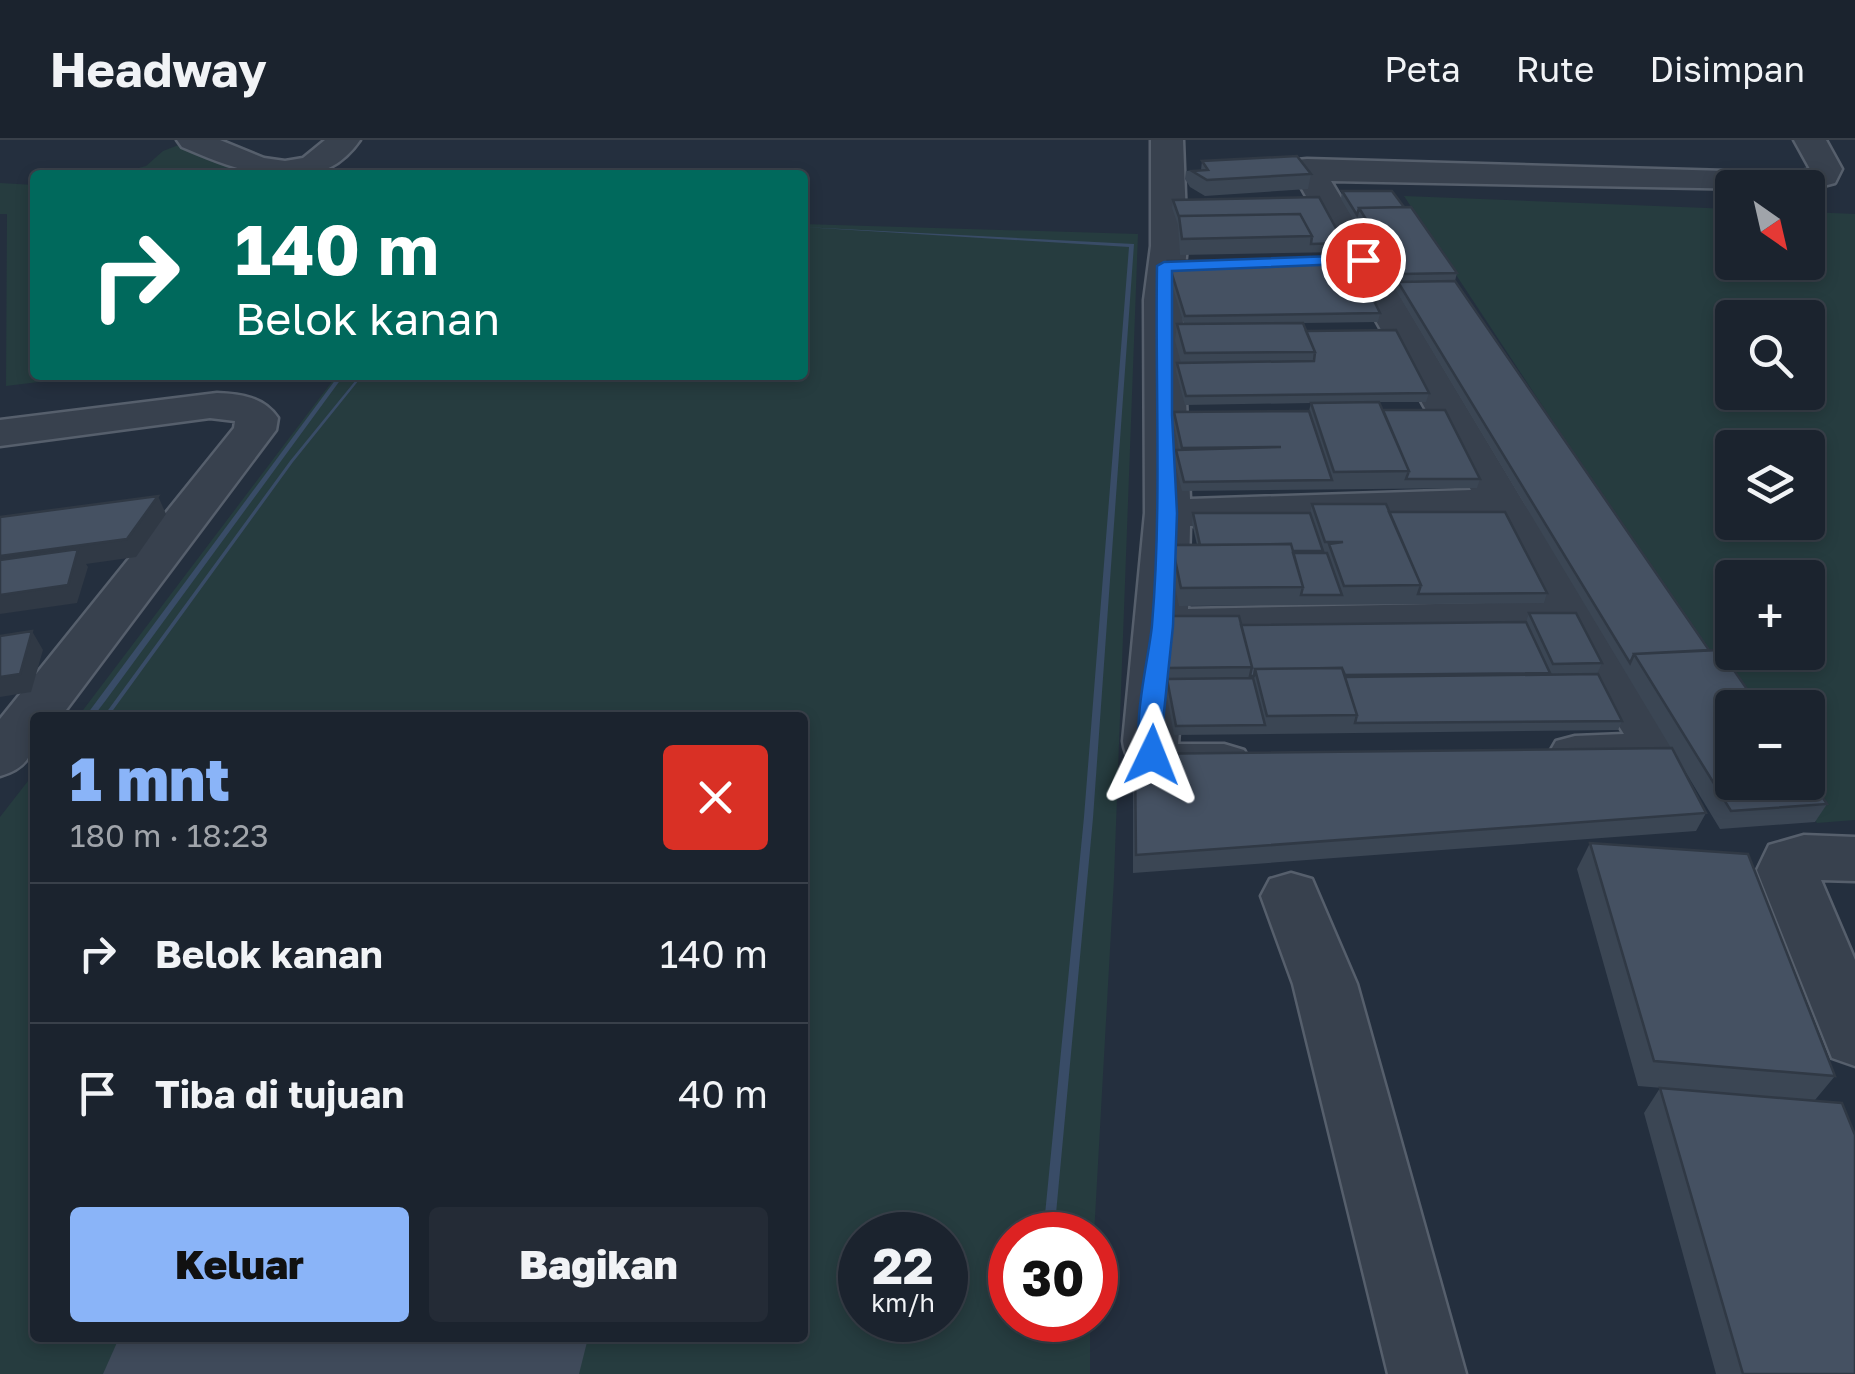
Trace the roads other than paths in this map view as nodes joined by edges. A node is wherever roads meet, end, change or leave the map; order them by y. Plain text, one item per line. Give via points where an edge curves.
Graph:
1 (193, 140) edge
2 (344, 140) edge
3 (1810, 140) edge
4 (1182, 177) edge
5 (1316, 184) junction
6 (1260, 185) edge
7 (0, 433) edge
8 (196, 503) junction
9 (1501, 503) junction
10 (137, 511) edge
11 (1168, 513) junction
12 (1576, 617) junction
13 (1162, 626) junction
14 (97, 632) junction
15 (39, 640) dead end
16 (35, 712) edge
17 (30, 718) edge
18 (1540, 756) edge
19 (0, 757) edge
20 (1272, 762) edge
21 (1855, 860) edge
22 (1291, 896) dead end
23 (1855, 1038) edge
24 (1427, 1374) edge

1 - 2 street via 261,166 293,170 318,162
3 - 5 street via 1826,168 1812,181 1684,166
4 - 11 street via 1169,246 1184,266 1184,335 1182,414
5 - 6 street
5 - 9 street via 1343,260 1383,333 1431,411
7 - 8 street via 210,406 250,410 256,430
8 - 10 street
8 - 14 street
9 - 11 street
9 - 12 street
11 - 13 street
12 - 13 street
12 - 18 street via 1644,720 1651,742 1644,752
13 - 20 street via 1152,755 1176,765
14 - 15 street
14 - 16 street
17 - 19 street
21 - 23 street via 1804,857 1790,861 1787,870
22 - 24 street via 1325,984

